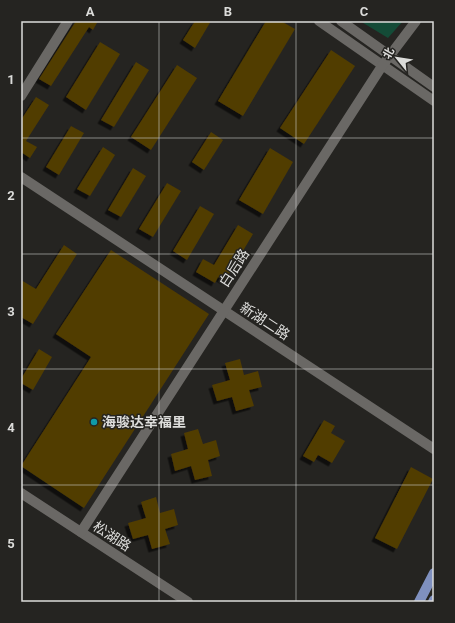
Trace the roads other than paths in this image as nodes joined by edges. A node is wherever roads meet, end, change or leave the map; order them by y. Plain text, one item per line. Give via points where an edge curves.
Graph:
1 (68, 21) edge
2 (319, 21) edge
3 (341, 21) edge
4 (416, 21) edge
5 (390, 55) junction
6 (382, 66) junction
7 (434, 87) edge
8 (21, 96) edge
9 (434, 102) edge
10 (21, 177) edge
11 (224, 311) junction
12 (434, 449) edge
13 (21, 493) edge
14 (81, 532) junction
15 (434, 573) edge
16 (188, 602) edge
17 (419, 602) edge

1 - 8 street
2 - 6 street
3 - 5 street
4 - 5 street, 白后路
5 - 6 street, 白后路
5 - 7 street
6 - 9 street
6 - 11 street, 白后路
10 - 11 street, 新湖二路
11 - 12 street, 新湖二路
11 - 14 street, 白后路
13 - 14 street, 松湖路
14 - 16 street, 松湖路
15 - 17 main road

